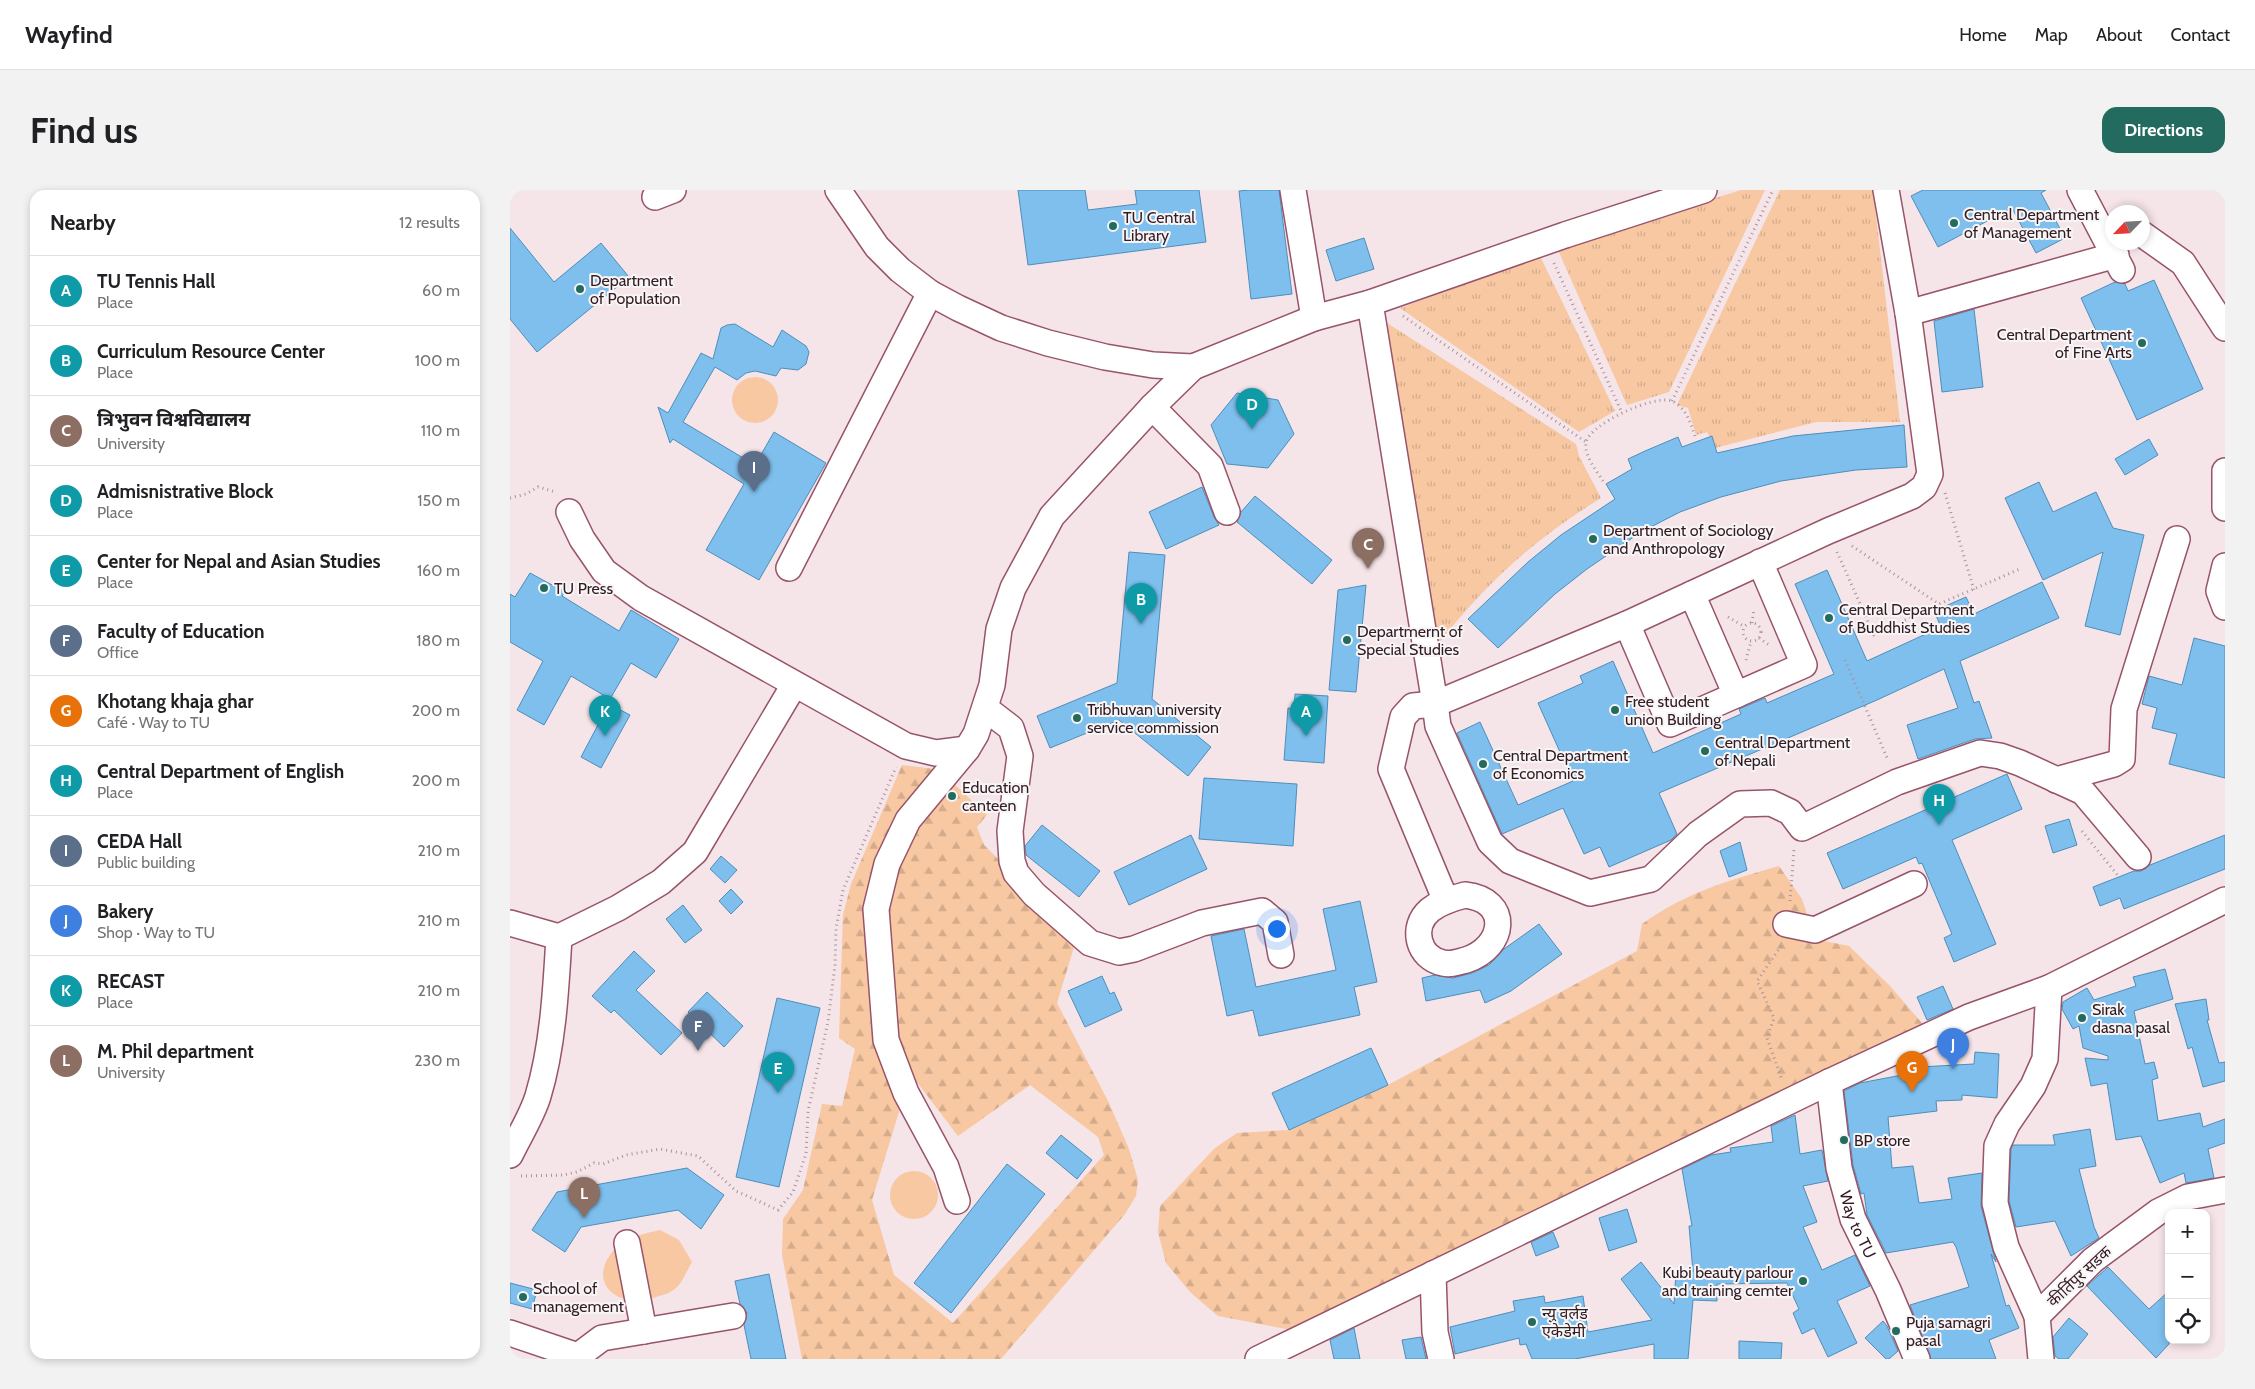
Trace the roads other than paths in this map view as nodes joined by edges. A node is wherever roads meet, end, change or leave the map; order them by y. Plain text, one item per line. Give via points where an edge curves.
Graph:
1 (838, 190) edge
2 (1293, 190) edge
3 (1704, 190) edge
4 (1886, 190) edge
5 (2083, 194) edge
6 (2105, 207) edge
7 (2150, 240) edge
8 (930, 293) junction
9 (1370, 303) junction
10 (1908, 313) junction
11 (1314, 318) junction
12 (2225, 328) edge
13 (1193, 367) junction
14 (1152, 407) junction
15 (2225, 471) edge
16 (2225, 508) edge
17 (569, 512) road end
18 (1227, 512) dead end
19 (2177, 539) dead end
20 (1760, 562) junction
21 (2225, 566) edge
22 (789, 568) dead end
23 (1692, 594) junction
24 (2225, 607) edge
25 (1627, 624) junction
26 (794, 685) junction
27 (1736, 695) junction
28 (1435, 704) junction
29 (985, 708) junction
30 (967, 749) junction
31 (2056, 780) junction
32 (2138, 857) dead end
33 (1914, 884) dead end
34 (2225, 900) edge
35 (1446, 901) dead end
36 (510, 923) edge
37 (1786, 924) road end
38 (559, 937) junction
39 (1281, 955) dead end
40 (2049, 988) junction
41 (1829, 1082) junction
42 (514, 1165) edge
43 (2225, 1190) edge
44 (957, 1201) dead end
45 (627, 1243) dead end
46 (1433, 1274) junction
47 (733, 1316) dead end
48 (2037, 1316) junction
49 (644, 1331) junction
50 (510, 1333) edge
51 (581, 1358) edge
52 (1258, 1359) edge
53 (1441, 1359) edge
54 (1917, 1359) edge
55 (2041, 1359) edge

1 - 8 street via 877,247
2 - 11 street
3 - 9 street
4 - 10 street
5 - 6 street
5 - 10 street via 2119,263
7 - 12 street via 2183,263
8 - 13 street via 1001,328 1048,343 1152,365
8 - 22 street
9 - 11 street
9 - 28 street
10 - 20 street via 1930,474 1924,487 1912,496
11 - 13 street
13 - 14 street
14 - 18 street via 1210,466
14 - 29 street via 1052,516 1031,552 1013,588 999,629 992,685
15 - 16 street
17 - 26 street via 604,571 641,598
19 - 31 street via 2124,709 2122,759
20 - 23 street
20 - 27 street via 1804,665
21 - 24 street via 2219,591
23 - 25 street
23 - 27 street
25 - 27 street via 1670,724
25 - 28 street
26 - 30 street via 906,746 936,753
26 - 38 street via 695,852 661,882
28 - 31 street via 1438,726 1490,842 1510,861 1590,893 1651,879 1698,834 1740,804 1771,803 1790,812 1802,828 1898,782 1980,753 2000,756
28 - 35 street via 1413,706 1403,717 1391,769
29 - 30 street
29 - 39 street via 1011,728 1020,756 1010,830 1016,873 1034,894 1090,943 1119,952 1202,923 1262,911 1275,922
30 - 44 street via 908,820 887,864 876,909 886,1040 906,1093 946,1167
31 - 32 street via 2083,792
33 - 37 street via 1815,930
34 - 40 street
36 - 38 street
38 - 42 street via 545,1068
40 - 41 street via 1969,1017
40 - 48 street via 2045,1059 2033,1086 2007,1124 1996,1156 1995,1203 2006,1247
41 - 46 street
41 - 54 street, Way to TU via 1839,1168 1853,1219
43 - 48 street, कीर्तिपुर सडक via 2188,1197 2158,1212 2093,1260
45 - 49 street
46 - 52 street
46 - 53 street via 1435,1332
47 - 49 street
48 - 55 street, कीर्तिपुर सडक
49 - 51 street via 602,1338
50 - 51 street

